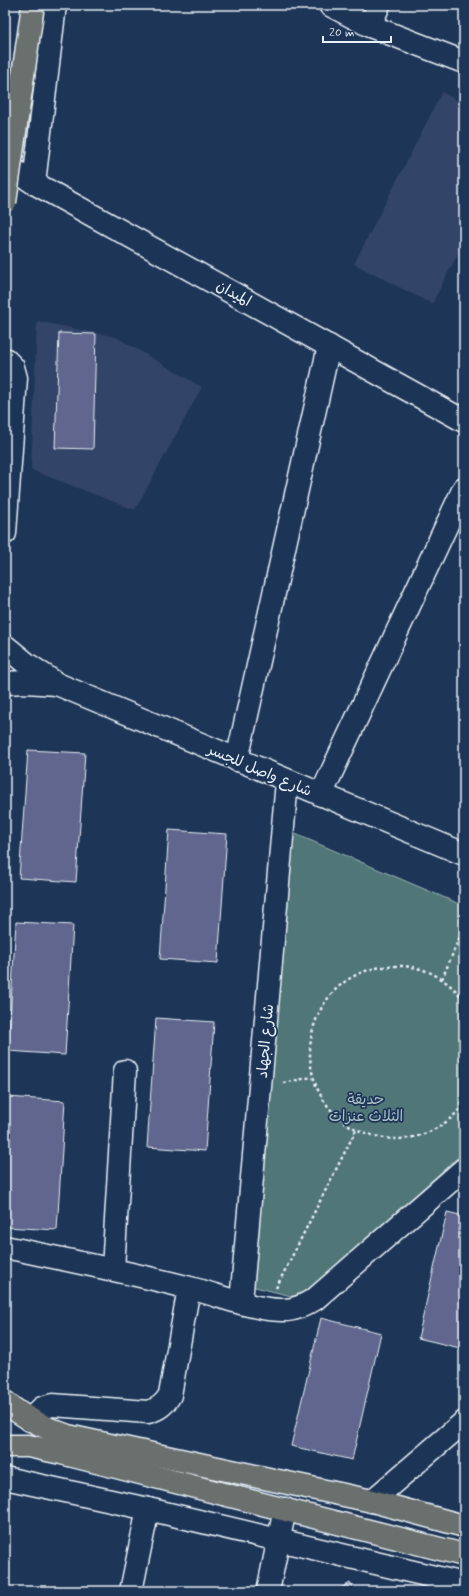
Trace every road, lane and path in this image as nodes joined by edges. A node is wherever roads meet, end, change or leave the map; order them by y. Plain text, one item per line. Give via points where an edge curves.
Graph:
1 (33, 5) edge
2 (55, 5) edge
3 (330, 5) edge
4 (379, 5) edge
5 (370, 26) junction
6 (464, 62) edge
7 (5, 164) edge
8 (34, 183) junction
9 (5, 202) edge
10 (329, 346) junction
11 (5, 359) edge
12 (464, 421) edge
13 (464, 488) edge
14 (5, 533) edge
15 (5, 646) edge
16 (5, 683) edge
17 (57, 684) junction
18 (237, 760) junction
19 (287, 781) junction
20 (322, 795) junction
21 (464, 854) edge
22 (464, 927) edge
23 (442, 979) junction
24 (464, 1000) edge
25 (125, 1071) dead end
26 (312, 1077) junction
27 (261, 1087) junction
28 (464, 1104) edge
29 (356, 1130) junction
30 (464, 1169) edge
31 (5, 1247) edge
32 (112, 1270) junction
33 (189, 1288) junction
34 (241, 1302) junction
35 (266, 1309) junction
36 (5, 1402) edge
37 (30, 1420) junction
38 (464, 1422) edge
39 (5, 1446) edge
40 (5, 1478) edge
41 (372, 1501) junction
42 (148, 1509) junction
43 (285, 1509) junction
44 (464, 1526) edge
45 (279, 1540) junction
46 (464, 1555) edge
47 (464, 1584) edge
48 (131, 1591) edge
49 (268, 1591) edge

1 - 9 main road, bridge
2 - 8 street
3 - 5 street
4 - 5 street
5 - 6 street
7 - 8 street, الميدان
8 - 10 street, الميدان
10 - 12 street, الميدان
10 - 18 street
11 - 14 street via 14,367 16,378
13 - 20 street
15 - 17 street, شارع واصل للجسر
16 - 17 street, شارع واصل للجسر
17 - 18 street, شارع واصل للجسر
18 - 19 street, شارع واصل للجسر
19 - 20 street, شارع واصل للجسر
19 - 27 street, شارع الجهاد
20 - 21 street, شارع واصل للجسر
22 - 23 path
23 - 24 path
23 - 26 path via 425,970 387,965 357,974 336,989 323,1004 314,1021 309,1059
25 - 32 street
26 - 27 path
26 - 29 path via 324,1102
27 - 34 street, شارع الجهاد
28 - 29 path via 445,1123 410,1138 386,1138
29 - 35 path
30 - 35 street via 315,1299 300,1307 283,1311
31 - 32 street
32 - 33 street
33 - 34 street
33 - 37 street via 170,1395 162,1406 148,1412 52,1405 42,1408
34 - 35 street
36 - 37 main road
37 - 41 main road via 68,1436
38 - 41 street
39 - 43 main road via 28,1446 61,1453
40 - 42 street
41 - 44 main road
42 - 45 street
42 - 48 street
43 - 45 street
43 - 46 main road
45 - 47 street
45 - 49 street

